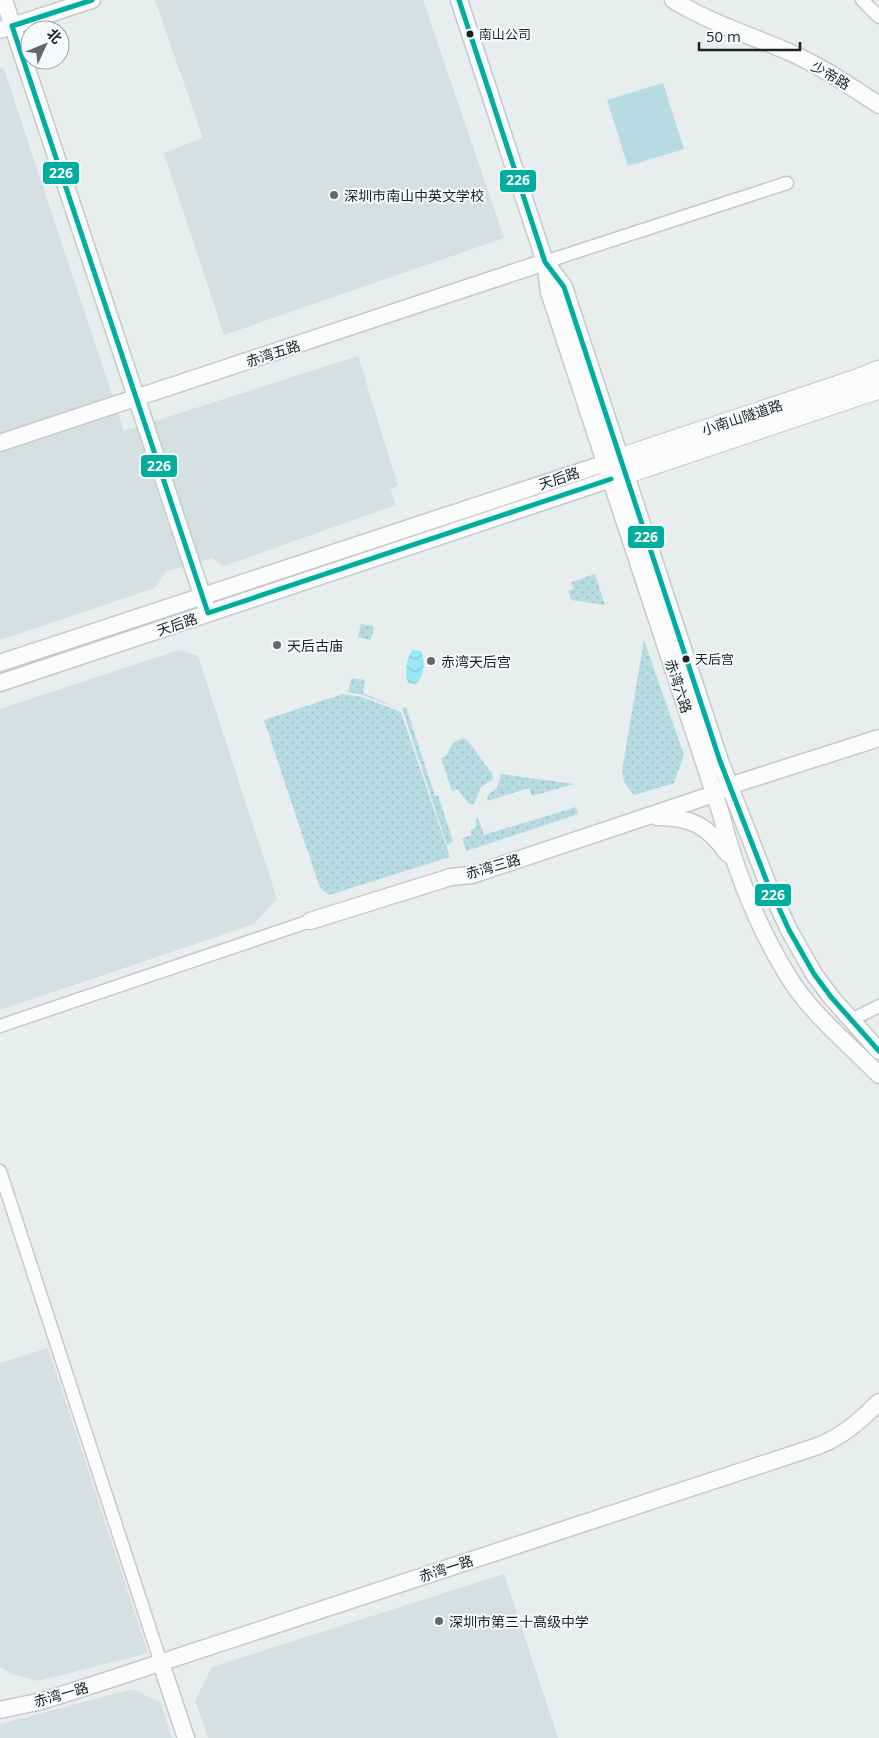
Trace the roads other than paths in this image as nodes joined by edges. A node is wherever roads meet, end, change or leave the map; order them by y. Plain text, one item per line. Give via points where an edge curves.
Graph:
1 (4, 0) edge
2 (92, 0) edge
3 (459, 0) edge
4 (673, 0) edge
5 (862, 0) edge
6 (879, 17) edge
7 (6, 28) edge
8 (879, 105) edge
9 (787, 183) dead end
10 (545, 262) junction
11 (879, 370) edge
12 (879, 389) edge
13 (136, 398) junction
14 (0, 443) edge
15 (615, 469) junction
16 (202, 596) junction
17 (208, 614) junction
18 (0, 663) edge
19 (0, 683) edge
20 (879, 738) edge
21 (729, 786) junction
22 (713, 789) junction
23 (645, 817) junction
24 (734, 862) junction
25 (451, 877) junction
26 (310, 921) joint
27 (879, 1006) edge
28 (852, 1020) junction
29 (0, 1026) edge
30 (879, 1051) edge
31 (879, 1074) edge
32 (0, 1171) edge
33 (879, 1402) edge
34 (161, 1663) junction
35 (0, 1710) edge
36 (186, 1738) edge

1 - 7 street
2 - 7 street
3 - 10 street, 赤湾六路
4 - 8 street, 少帝路 via 721,26 790,52 826,70
5 - 6 street
7 - 13 street
9 - 10 street
10 - 13 street, 赤湾五路
10 - 15 street, 赤湾六路 via 564,288
11 - 15 main road, 小南山隧道路
12 - 15 main road, 小南山隧道路
13 - 14 street, 赤湾五路
13 - 16 street
15 - 16 street, 天后路
15 - 17 street, 天后路
15 - 21 street, 赤湾六路
15 - 22 street, 赤湾六路
16 - 17 street
16 - 18 street, 天后路
17 - 19 street, 天后路
20 - 21 street, 赤湾三路
21 - 22 street, 赤湾三路
21 - 28 street, 赤湾六路 via 788,930 814,974
22 - 23 street, 赤湾三路
22 - 24 street, 赤湾六路
22 - 25 street, 赤湾三路 via 470,865
23 - 24 street via 680,818 699,824 719,841
23 - 25 street, 赤湾三路 via 472,874
24 - 31 street, 赤湾六路 via 788,977 827,1023
25 - 26 street
26 - 29 street
27 - 28 street
28 - 30 street, 赤湾六路
32 - 34 street
33 - 34 street, 赤湾一路 via 858,1423 818,1446
34 - 35 street, 赤湾一路 via 42,1701
34 - 36 street

